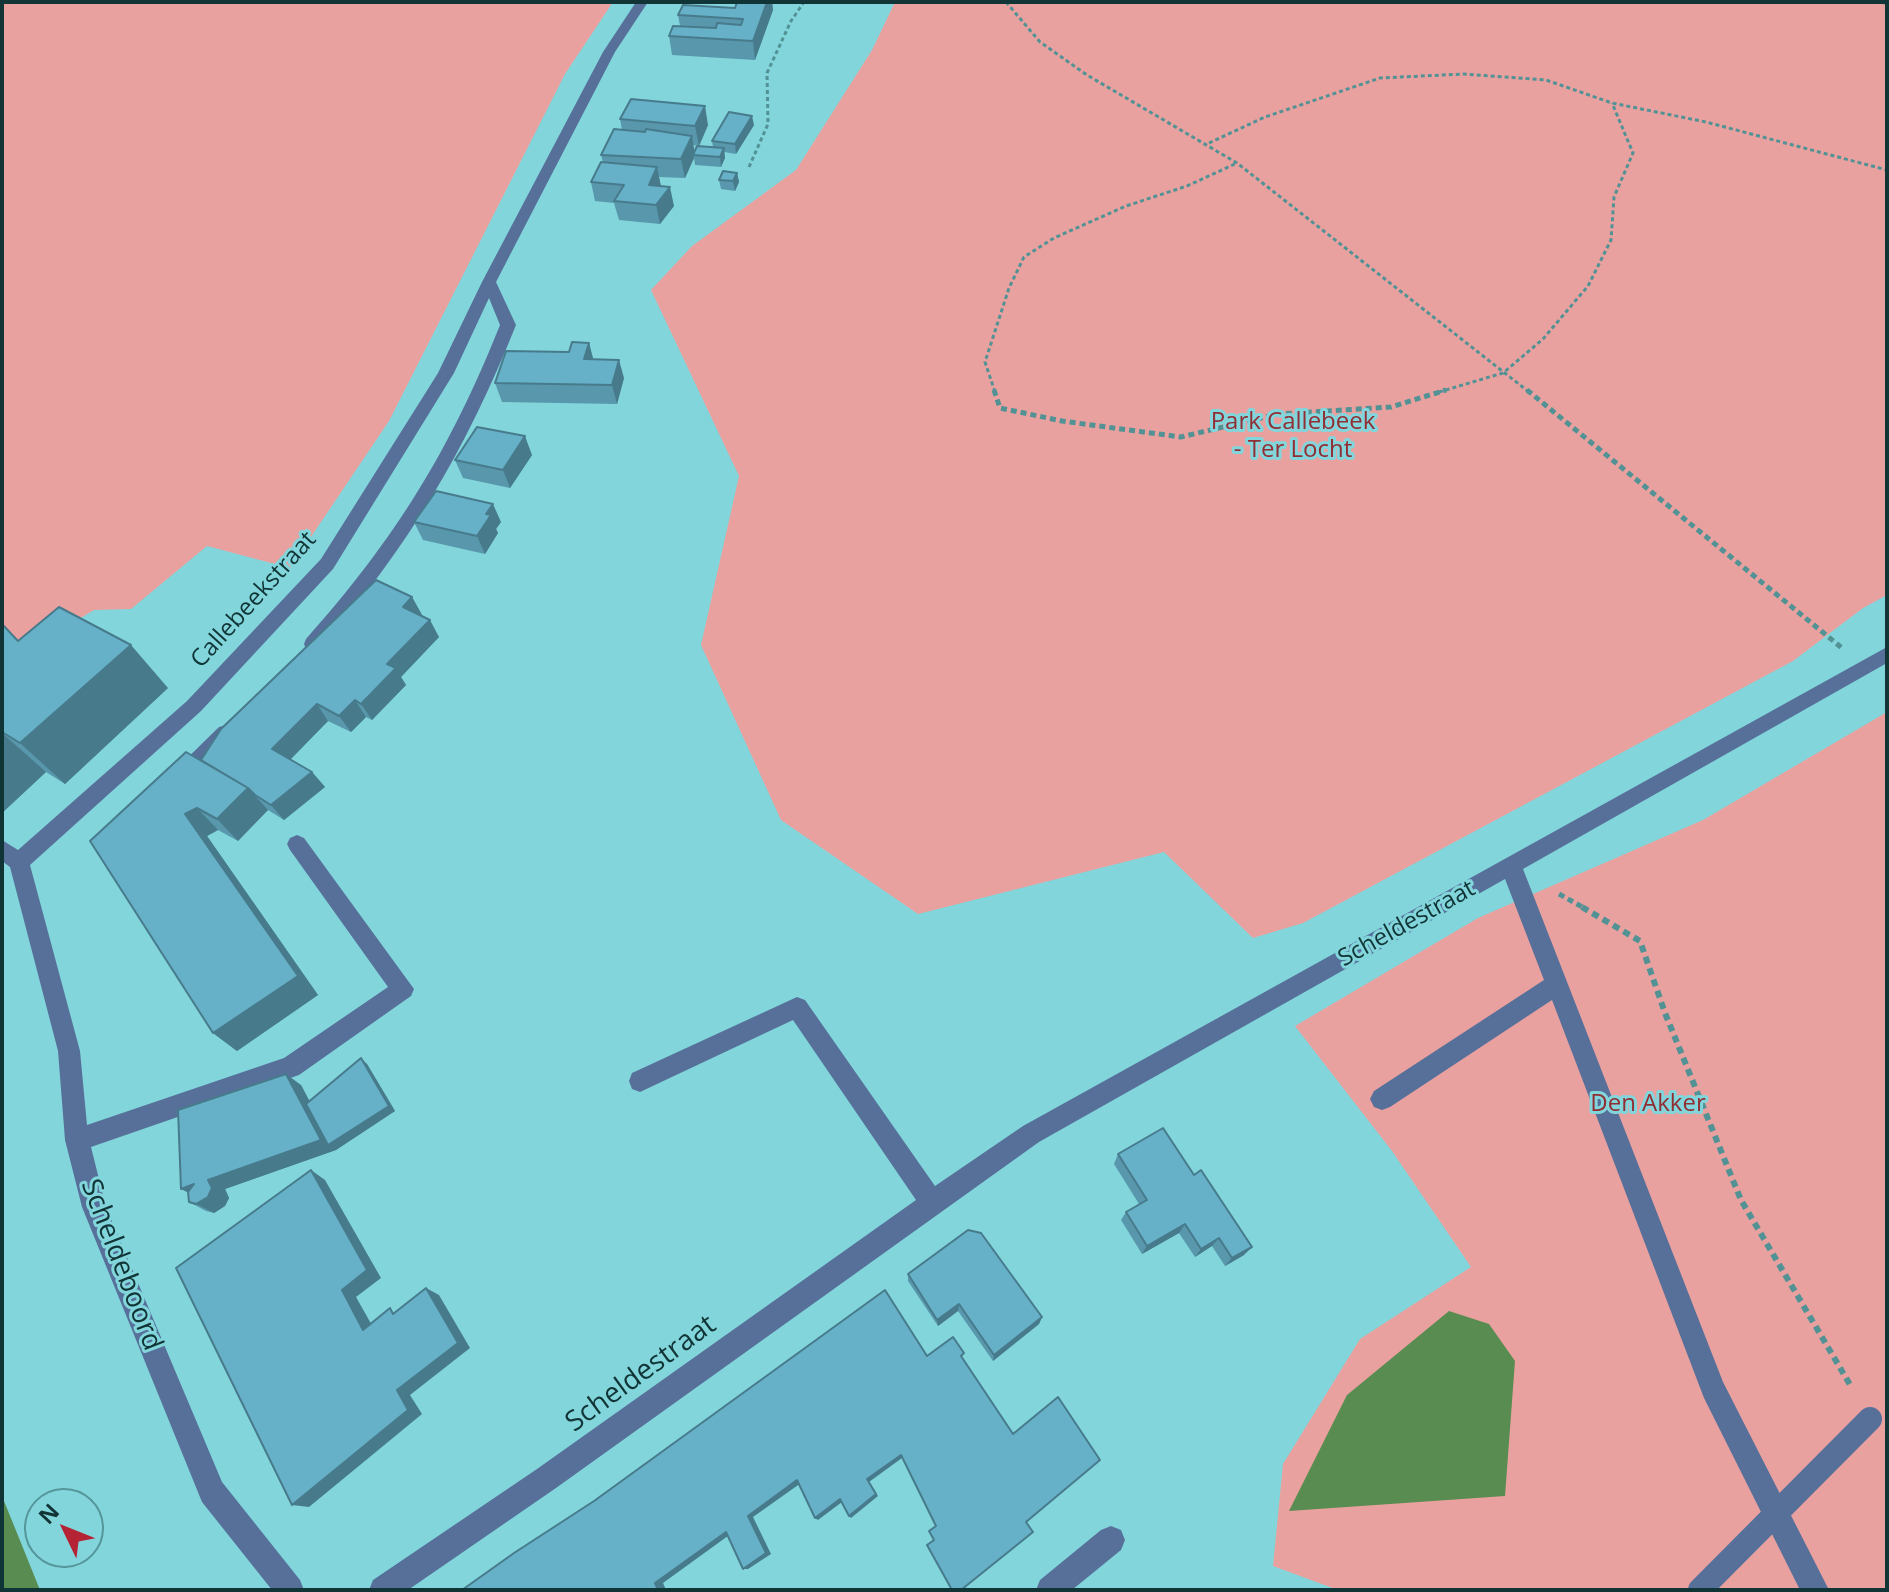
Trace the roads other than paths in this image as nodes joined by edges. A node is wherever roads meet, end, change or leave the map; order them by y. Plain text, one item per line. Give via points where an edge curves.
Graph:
1 (642, 2) edge
2 (489, 282) junction
3 (1887, 654) edge
4 (297, 662) edge
5 (243, 717) edge
6 (164, 793) edge
7 (297, 844) dead end
8 (10, 856) edge
9 (1511, 866) junction
10 (1556, 985) junction
11 (640, 1081) dead end
12 (1382, 1099) dead end
13 (77, 1140) junction
14 (932, 1202) junction
15 (1870, 1419) road end
16 (1111, 1540) dead end
17 (290, 1590) edge
18 (383, 1590) edge
19 (1050, 1590) edge
20 (1700, 1590) edge
21 (1815, 1590) edge

1 - 2 street, Callebeekstraat via 609,52
2 - 4 street via 508,325 448,458 373,574
2 - 8 street, Callebeekstraat via 446,373 327,564 194,706
3 - 9 street, Scheldestraat
5 - 6 street
7 - 13 street via 403,989 291,1067
8 - 13 street, Scheldeboord via 69,1051
9 - 10 street
9 - 14 street, Scheldestraat via 1031,1134
10 - 12 street
10 - 21 street via 1713,1389
11 - 14 street via 797,1007
13 - 17 street, Scheldeboord via 94,1207 212,1492
14 - 18 street, Scheldestraat via 497,1515
15 - 20 street, bridge
16 - 19 street

